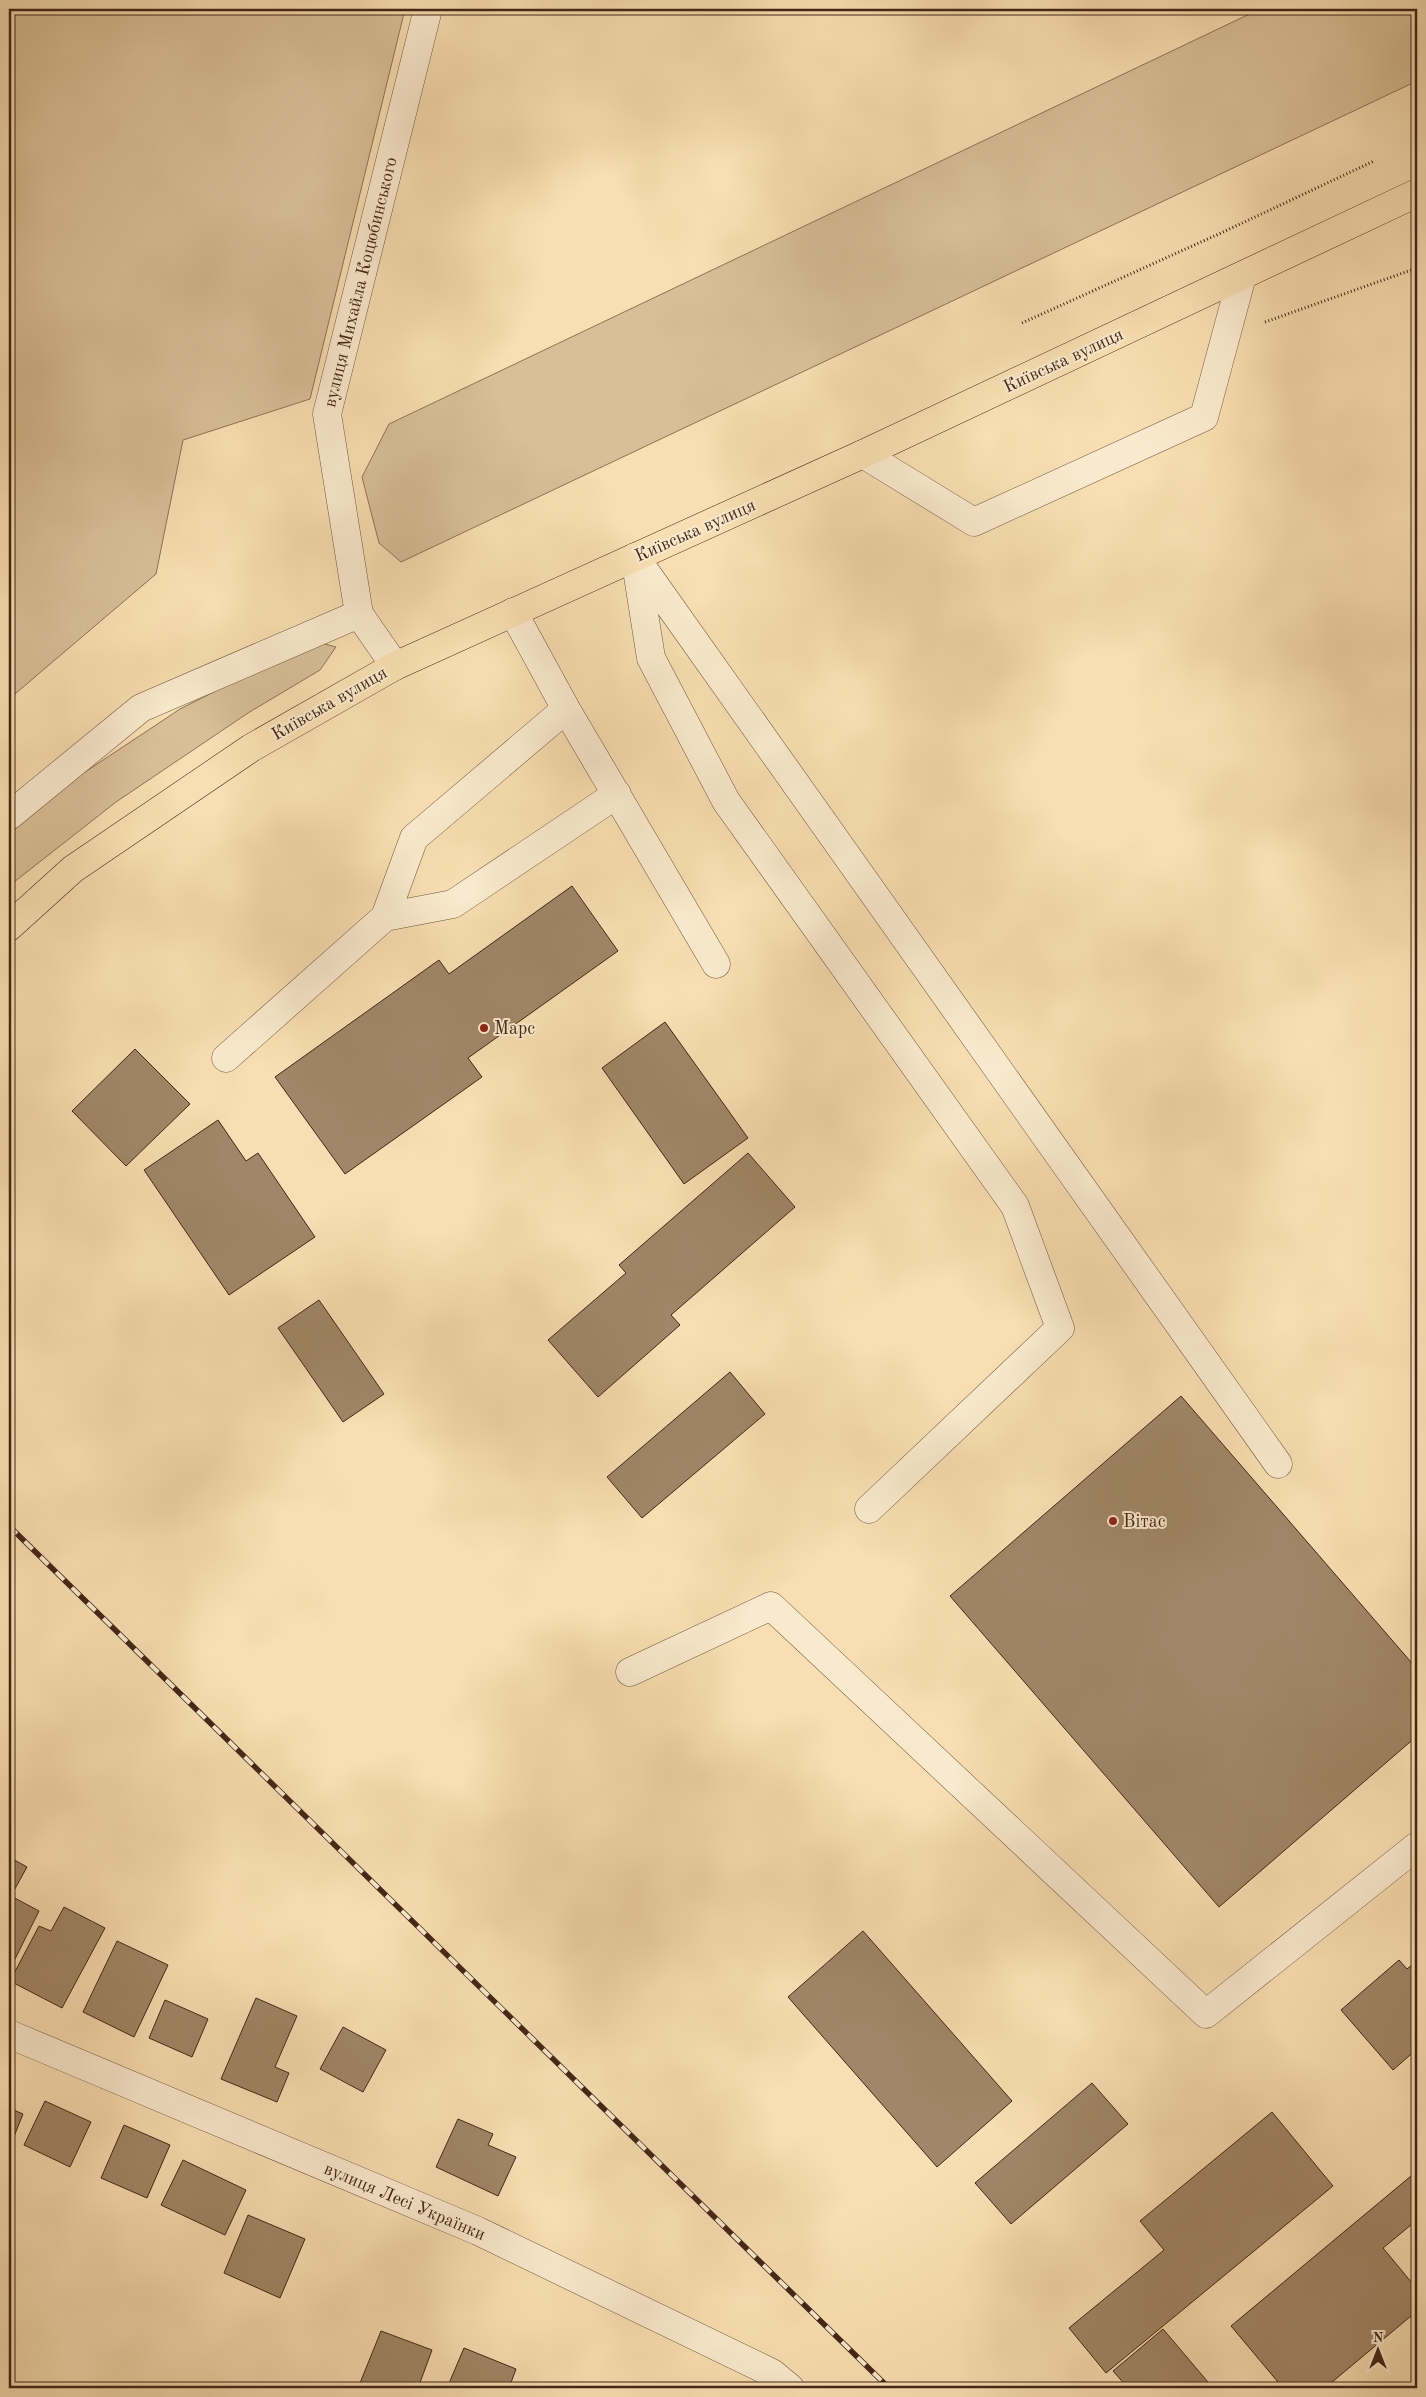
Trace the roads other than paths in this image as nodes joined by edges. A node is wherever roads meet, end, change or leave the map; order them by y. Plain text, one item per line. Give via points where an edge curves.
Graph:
1 (428, 9) edge
2 (1417, 193) edge
3 (1242, 276) junction
4 (863, 454) junction
5 (636, 557) junction
6 (513, 612) junction
7 (359, 614) junction
8 (395, 666) junction
9 (566, 709) junction
10 (617, 794) junction
11 (9, 816) edge
12 (385, 917) junction
13 (9, 927) edge
14 (716, 964) dead end
15 (226, 1058) dead end
16 (1278, 1464) dead end
17 (869, 1509) dead end
18 (630, 1672) dead end
19 (1417, 1846) edge
20 (9, 2034) edge
21 (790, 2388) edge

1 - 7 street, вулиця Михайла Коцюбинського via 327,414
2 - 3 highway, Київська вулиця
3 - 4 highway, Київська вулиця
3 - 4 street via 1204,417 974,522
4 - 5 highway, Київська вулиця
5 - 6 highway, Київська вулиця
5 - 16 street
5 - 17 street via 651,658 726,801 1015,1206 1060,1328
6 - 8 highway, Київська вулиця
6 - 9 street
7 - 8 street, вулиця Михайла Коцюбинського
7 - 11 street via 141,708
8 - 13 highway, Київська вулиця via 250,748 73,869
9 - 10 street
9 - 12 street via 414,838
10 - 12 street via 453,904
10 - 14 street
12 - 15 street
18 - 19 street via 771,1606 1206,2014
20 - 21 street, вулиця Лесі Українки via 478,2231 772,2373

